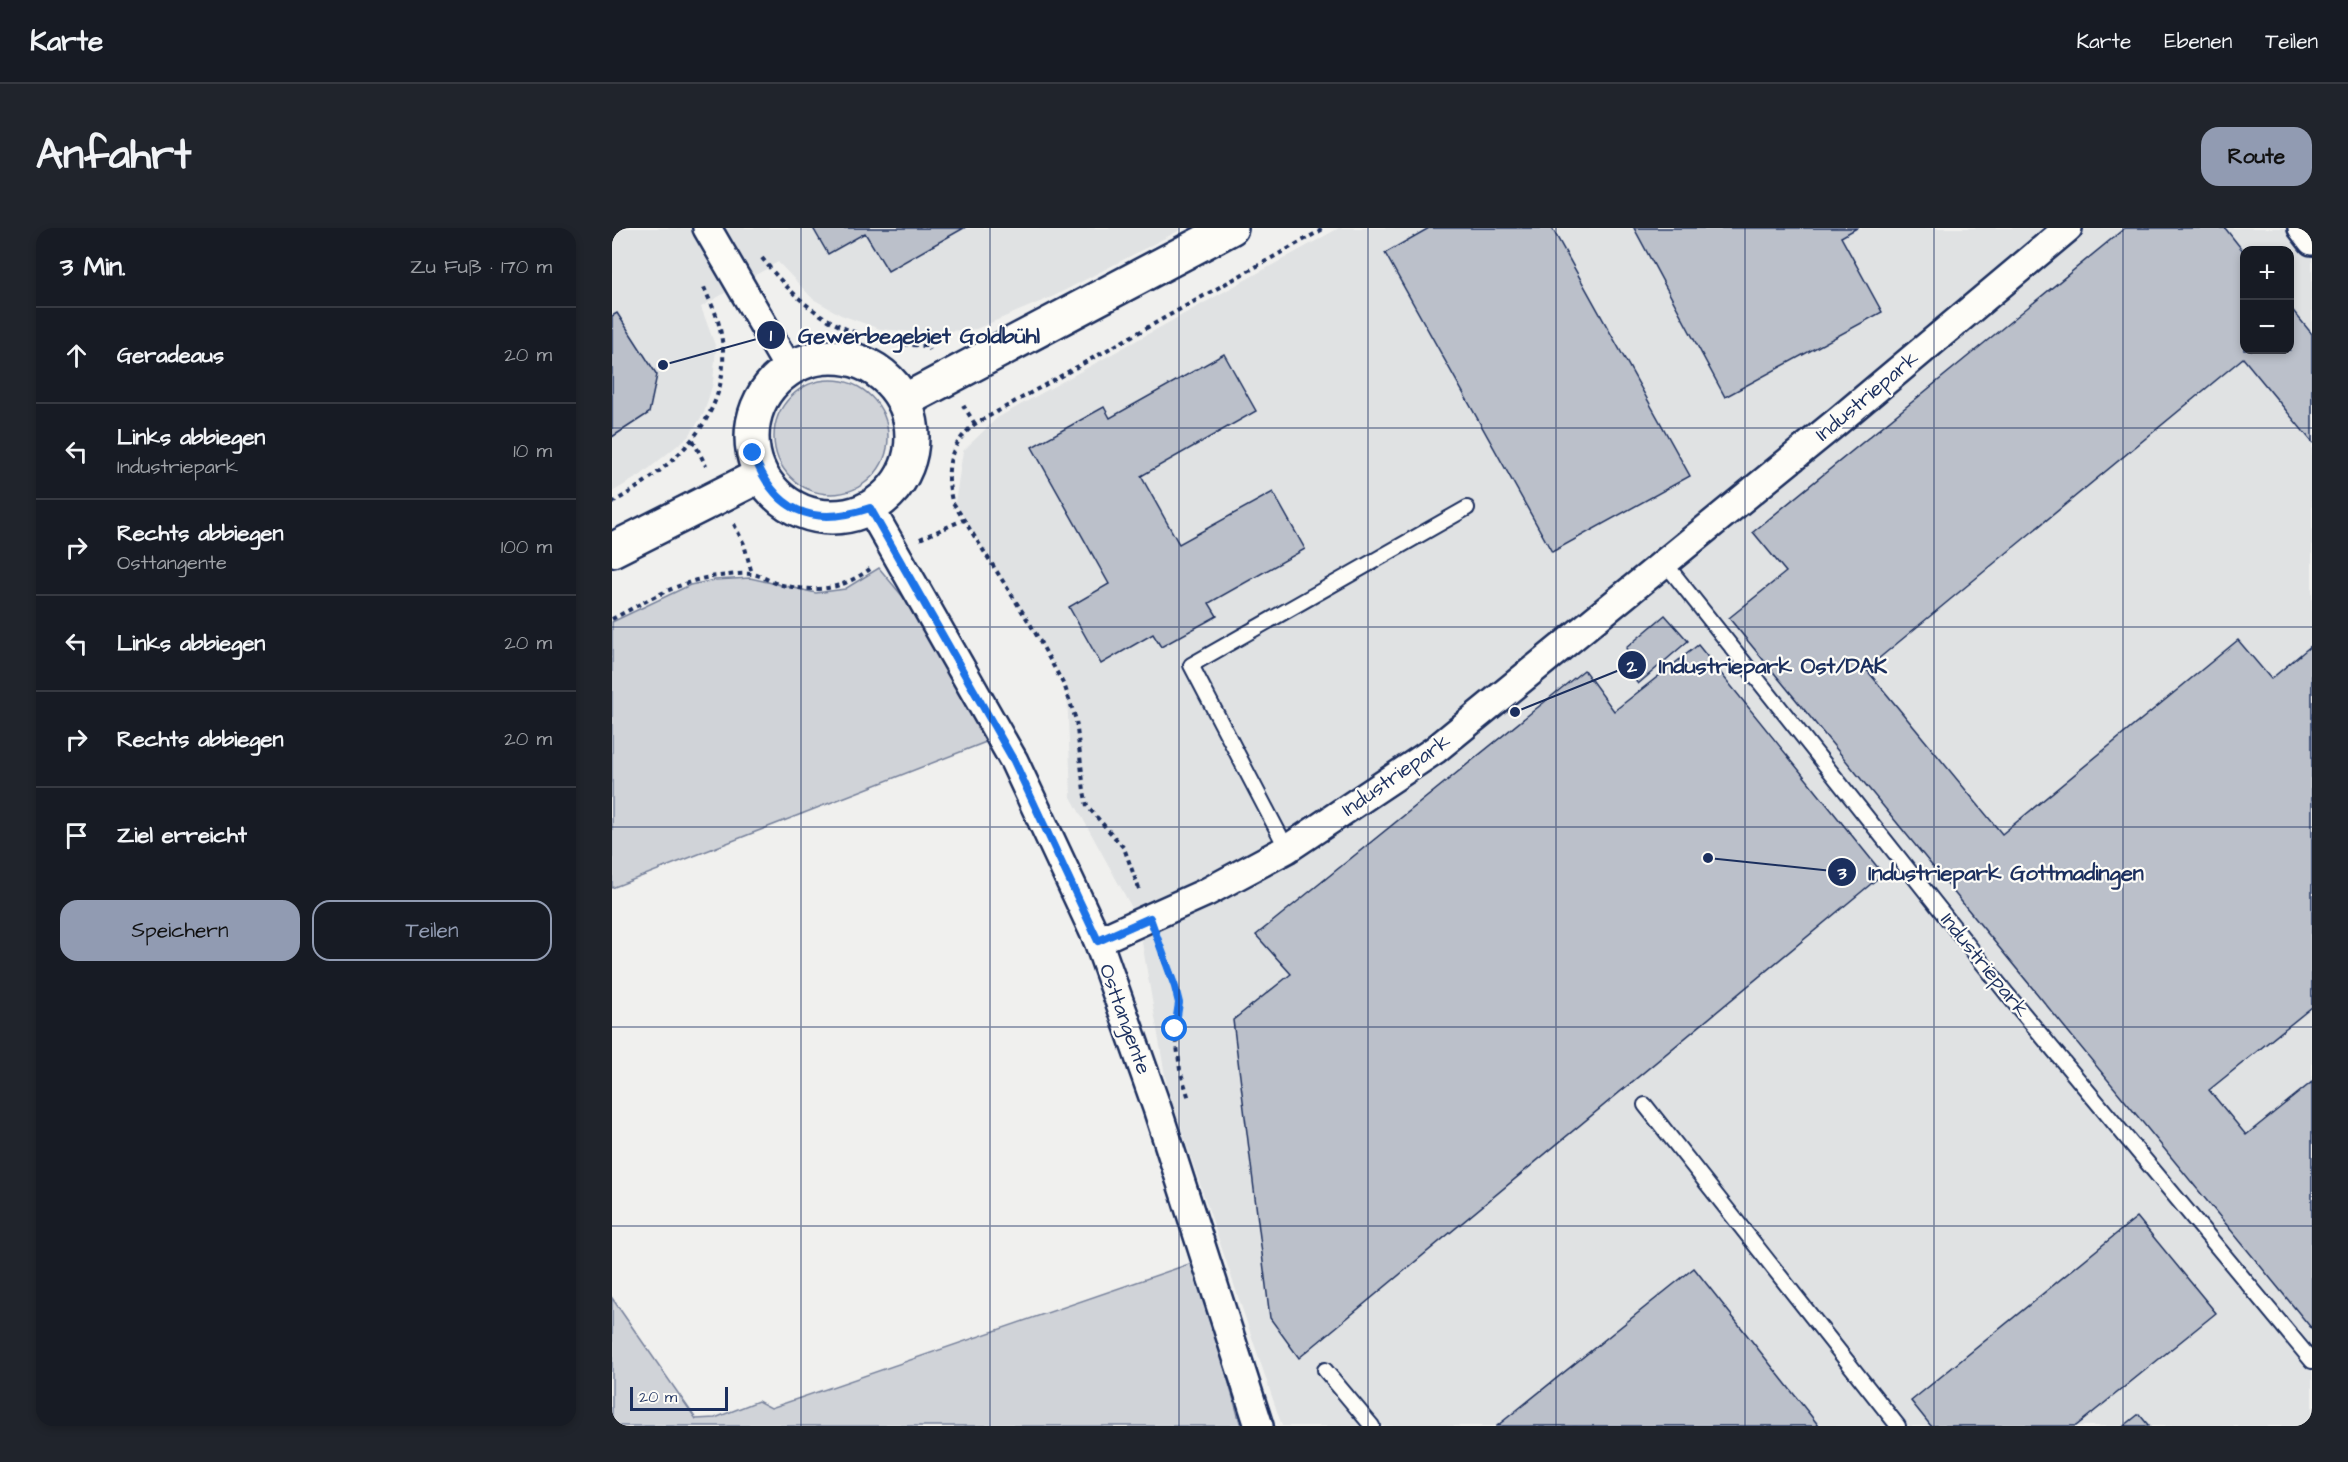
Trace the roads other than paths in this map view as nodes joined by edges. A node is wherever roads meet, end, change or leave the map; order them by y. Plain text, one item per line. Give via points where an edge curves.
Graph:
1 (707, 228) edge
2 (1231, 228) edge
3 (2068, 228) edge
4 (2302, 228) edge
5 (2312, 241) edge
6 (789, 369) junction
7 (904, 400) junction
8 (761, 475) junction
9 (870, 508) junction
10 (1467, 508) dead end
11 (612, 550) edge
12 (1665, 563) junction
13 (1287, 849) junction
14 (1098, 941) junction
15 (1645, 1105) dead end
16 (2312, 1361) edge
17 (1325, 1370) dead end
18 (1259, 1426) edge
19 (1372, 1426) edge
20 (1898, 1426) edge

1 - 6 street
2 - 7 main road
3 - 12 street, Industriepark
4 - 5 street
6 - 7 main road via 814,359 840,357 866,364 888,380
6 - 8 main road via 770,385 751,428 753,453
7 - 9 main road via 911,424 911,449 904,472 890,493
8 - 9 main road via 776,495 796,509 820,517 846,516
8 - 11 main road
9 - 14 street, Osttangente via 1014,761
10 - 13 lane via 1191,665
12 - 13 street, Industriepark via 1435,750
12 - 16 lane, Industriepark via 2007,994
13 - 14 street, Industriepark
14 - 18 street, Osttangente via 1157,1108
15 - 20 lane
17 - 19 lane

